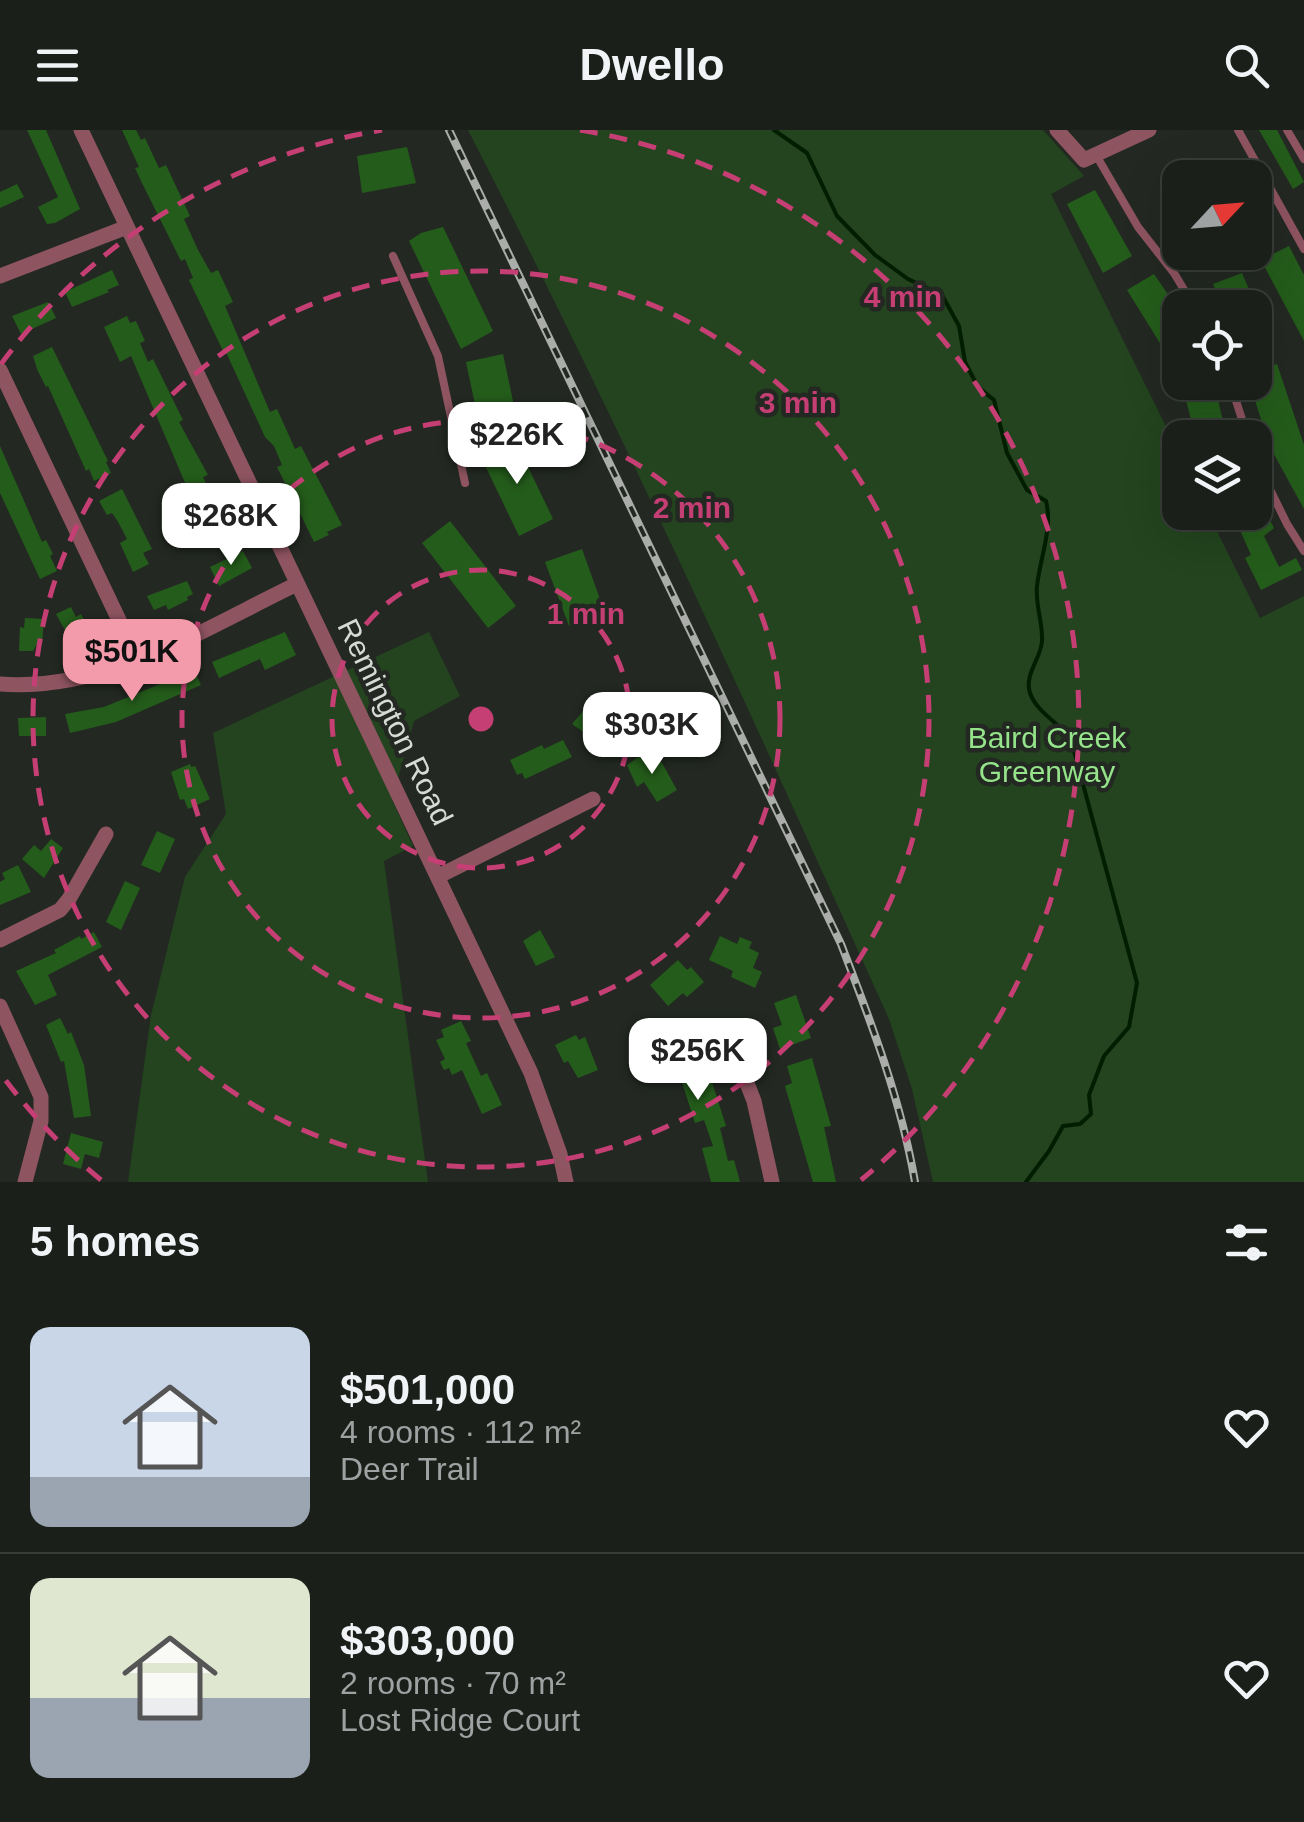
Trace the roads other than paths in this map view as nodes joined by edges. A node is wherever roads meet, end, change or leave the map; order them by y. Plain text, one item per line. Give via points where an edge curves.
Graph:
1 (81, 130) edge
2 (1057, 130) edge
3 (1149, 130) edge
4 (1238, 130) edge
5 (1287, 130) edge
6 (1090, 158) junction
7 (1304, 158) edge
8 (127, 227) junction
9 (1304, 249) edge
10 (393, 256) dead end
11 (0, 276) edge
12 (1184, 290) edge
13 (0, 370) edge
14 (6, 397) edge
15 (465, 483) dead end
16 (1272, 495) edge
17 (1304, 551) edge
18 (297, 584) junction
19 (138, 660) junction
20 (0, 684) edge
21 (593, 799) dead end
22 (106, 834) dead end
23 (438, 876) junction
24 (0, 940) edge
25 (0, 1006) edge
26 (726, 1027) dead end
27 (25, 1182) edge
28 (566, 1182) edge
29 (772, 1182) edge

1 - 8 street, Remington Road
2 - 6 street
3 - 6 street
4 - 9 lane
5 - 7 lane
6 - 12 lane
8 - 11 street
8 - 18 street, Remington Road
10 - 15 lane via 438,356
13 - 14 street
14 - 19 street
16 - 17 lane
18 - 19 street
18 - 23 street, Remington Road
19 - 20 street via 85,679
21 - 23 street
22 - 24 street via 60,910
23 - 28 street, Remington Road via 531,1073
25 - 27 street via 41,1097
26 - 29 street via 754,1101

